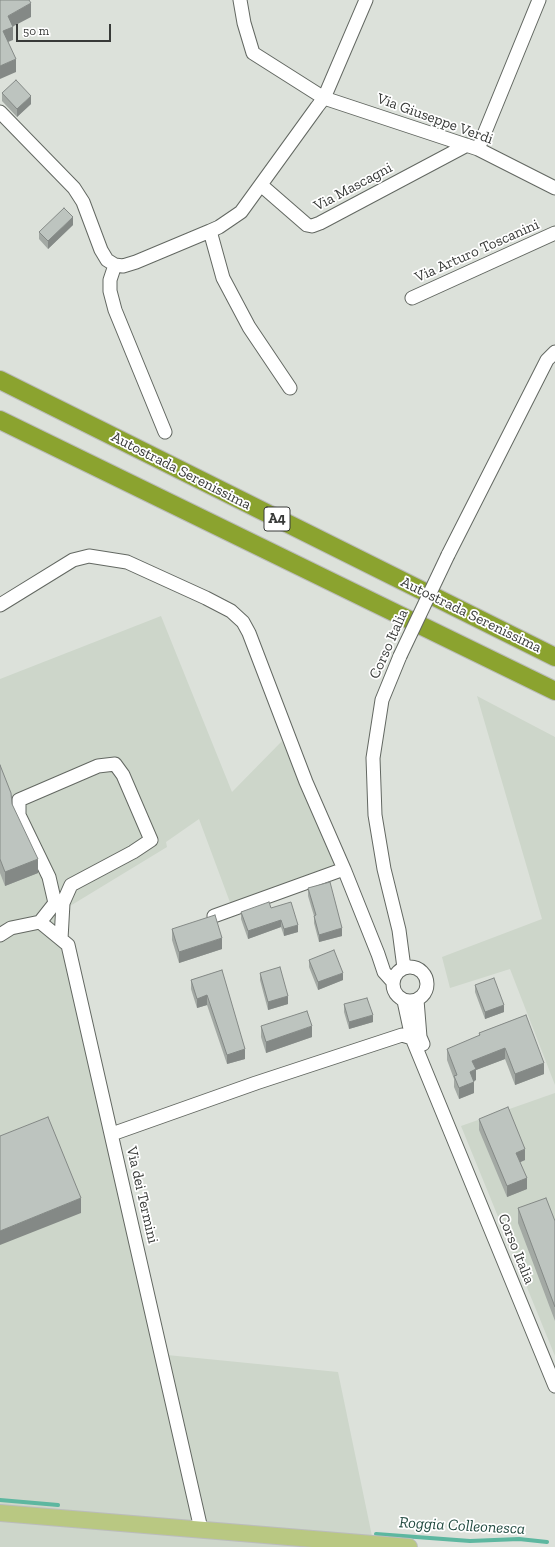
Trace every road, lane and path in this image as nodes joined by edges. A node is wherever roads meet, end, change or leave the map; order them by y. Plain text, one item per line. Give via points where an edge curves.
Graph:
1 (240, 0) edge
2 (366, 0) edge
3 (539, 0) edge
4 (324, 98) junction
5 (0, 112) edge
6 (472, 147) junction
7 (260, 185) junction
8 (555, 188) edge
9 (210, 230) junction
10 (555, 233) edge
11 (115, 265) junction
12 (412, 298) dead end
13 (555, 352) edge
14 (0, 380) edge
15 (290, 388) dead end
16 (0, 420) edge
17 (165, 432) dead end
18 (0, 605) edge
19 (555, 657) edge
20 (555, 691) edge
21 (344, 869) junction
22 (214, 916) edge
23 (40, 922) junction
24 (0, 935) edge
25 (61, 939) junction
26 (409, 968) junction
27 (392, 982) junction
28 (417, 1000) junction
29 (404, 1001) junction
30 (416, 1037) junction
31 (112, 1134) junction
32 (555, 1386) edge
33 (0, 1513) edge
34 (201, 1529) junction
35 (409, 1547) edge

1 - 4 street, Via Giuseppe Verdi via 253,53
2 - 4 street
3 - 6 street
4 - 6 street, Via Giuseppe Verdi
4 - 7 street
5 - 11 street via 74,188 83,202 101,250 107,260
6 - 7 street, Via Mascagni via 312,226 307,225
6 - 8 street, Via Giuseppe Verdi
7 - 9 street via 241,212
9 - 11 street via 136,262 124,266
9 - 15 street via 223,278 249,327
10 - 12 street, Via Arturo Toscanini
11 - 17 street via 110,280 115,310
13 - 26 street, Corso Italia, bridge via 547,360 448,555 382,700 373,758 375,815 384,869
14 - 19 highway, Autostrada Serenissima / A4
16 - 20 highway, Autostrada Serenissima / A4
18 - 21 street, Corso Italia via 73,560 89,556 127,562 231,611 243,622 249,633 306,782
21 - 22 street
21 - 27 street, Corso Italia via 384,972
23 - 24 street via 11,928
23 - 25 street, Via dei Termini
23 - 25 street via 55,903 49,877 19,815 20,800 98,766 114,764 123,775 150,840 133,852 71,885 63,903
25 - 31 street, Via dei Termini via 68,946
26 - 27 street via 396,973
26 - 28 street, Corso Italia via 424,974 427,984 424,994
27 - 29 street, Corso Italia via 395,993
28 - 29 street
28 - 30 street, Corso Italia
29 - 30 street, Corso Italia
30 - 31 street via 402,1036 256,1083
30 - 32 street, Corso Italia via 447,1124
31 - 34 street, Via dei Termini
33 - 34 main road
34 - 35 main road

